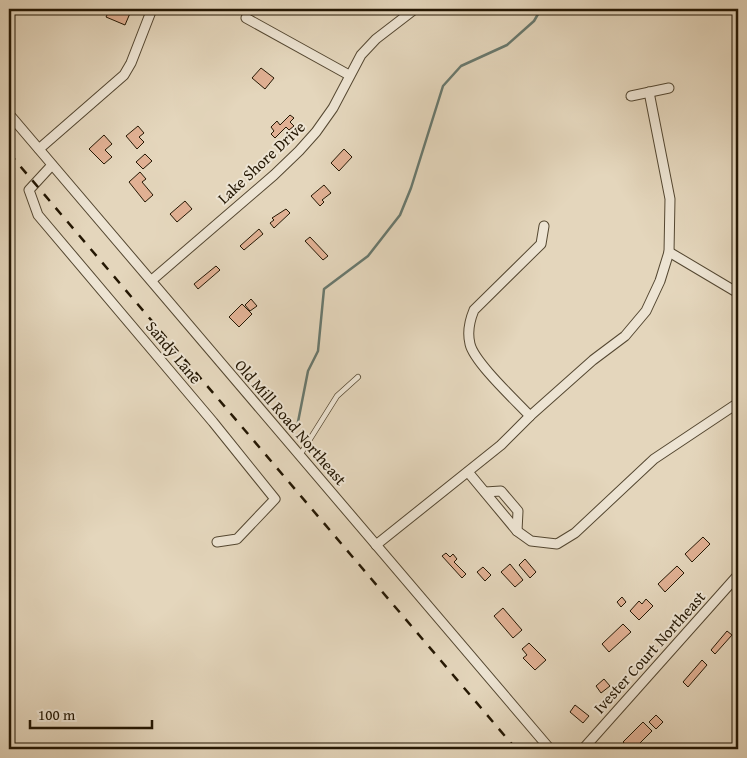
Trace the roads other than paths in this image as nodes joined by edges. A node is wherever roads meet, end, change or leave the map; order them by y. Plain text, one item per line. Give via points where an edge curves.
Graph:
1 (152, 9) edge
2 (415, 9) edge
3 (246, 18) dead end
4 (349, 75) junction
5 (669, 88) dead end
6 (650, 92) junction
7 (630, 96) dead end
8 (9, 114) edge
9 (39, 149) junction
10 (52, 165) junction
11 (544, 226) dead end
12 (669, 252) junction
13 (152, 280) junction
14 (738, 293) edge
15 (358, 377) dead end
16 (738, 403) edge
17 (530, 416) junction
18 (300, 455) junction
19 (468, 472) junction
20 (485, 492) junction
21 (517, 531) junction
22 (217, 542) dead end
23 (376, 545) junction
24 (738, 576) edge
25 (550, 749) edge
26 (583, 749) edge

1 - 9 street via 124,75
2 - 4 street, Lake Shore Drive via 376,39
3 - 4 street
4 - 13 street, Lake Shore Drive via 333,108 299,151
5 - 6 street
6 - 7 street
6 - 12 street via 670,199
8 - 9 street, Old Mill Road Northeast
9 - 10 street, Old Mill Road Northeast
10 - 13 street, Old Mill Road Northeast
10 - 22 street, Sandy Lane via 29,190 38,215 275,499 237,539
11 - 17 street via 541,244 474,310 468,323 470,346
12 - 14 street
12 - 17 street via 646,311 625,336
13 - 18 street, Old Mill Road Northeast
15 - 18 lane via 337,396
16 - 21 street via 654,459 575,533 557,544 531,541
17 - 19 street via 502,445
18 - 23 street, Old Mill Road Northeast
19 - 20 street
19 - 23 street
20 - 21 street
20 - 21 street via 501,491 518,511
23 - 25 street, Old Mill Road Northeast
24 - 26 street, Ivester Court Northeast

